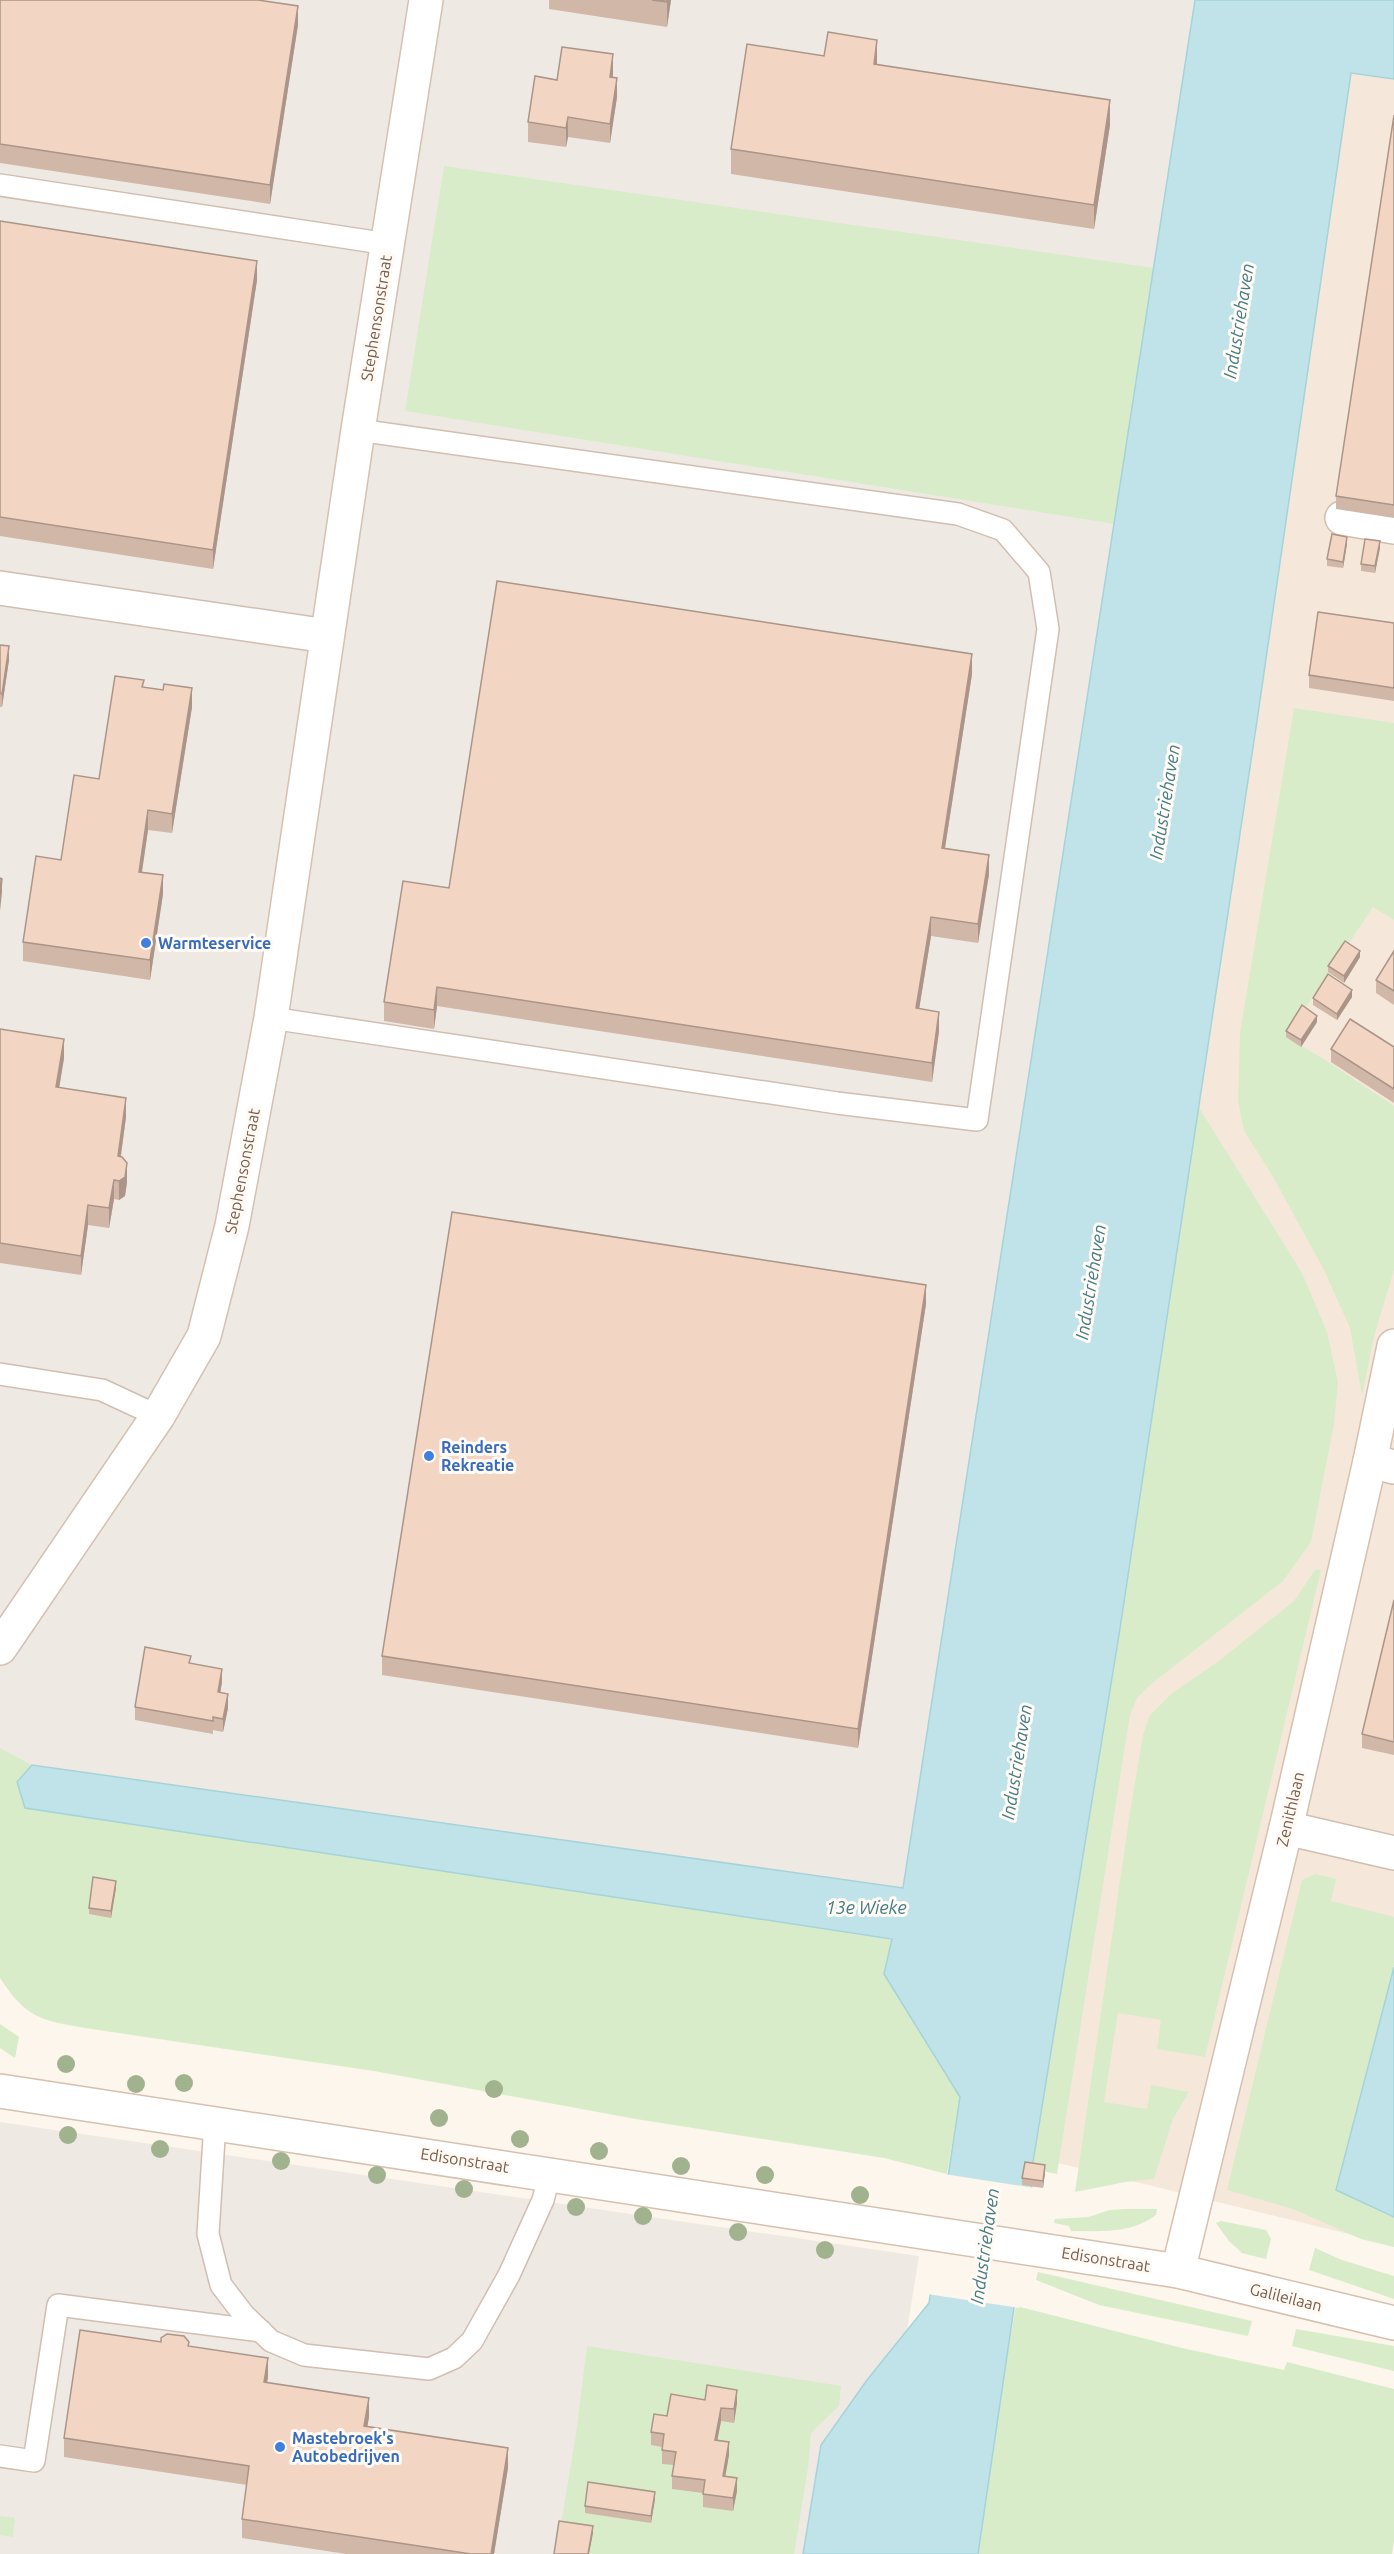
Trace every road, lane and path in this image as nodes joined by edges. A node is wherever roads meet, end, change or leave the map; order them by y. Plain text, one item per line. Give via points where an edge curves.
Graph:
1 (426, 0) edge
2 (0, 185) edge
3 (388, 244) junction
4 (358, 430) junction
5 (1342, 518) edge
6 (1394, 527) edge
7 (0, 588) edge
8 (327, 636) junction
9 (271, 1018) junction
10 (1394, 1346) edge
11 (0, 1374) edge
12 (158, 1416) junction
13 (1382, 1464) edge
14 (0, 1648) edge
15 (1286, 1828) junction
16 (1394, 1853) edge
17 (0, 2091) edge
18 (215, 2122) junction
19 (550, 2173) junction
20 (1178, 2271) junction
21 (1394, 2323) edge
22 (261, 2331) junction
23 (0, 2456) edge

1 - 3 street, Stephensonstraat
2 - 3 lane
3 - 4 street, Stephensonstraat
4 - 8 street, Stephensonstraat
4 - 9 lane via 958,514 1003,530 1040,572 1048,629 977,1120 837,1103
5 - 6 street
7 - 8 street
8 - 9 street, Stephensonstraat
9 - 12 street, Stephensonstraat via 232,1226 204,1336
10 - 13 street, Zenithlaan
11 - 12 lane via 102,1390
12 - 14 street, Stephensonstraat
13 - 15 street, Zenithlaan
15 - 16 street
15 - 20 street, Zenithlaan
17 - 18 street, Edisonstraat
18 - 19 street, Edisonstraat
18 - 22 lane via 208,2234 221,2285
19 - 20 street, Edisonstraat
19 - 22 lane via 543,2200 509,2275 472,2341 454,2358 429,2369 304,2355 271,2341
20 - 21 street, Galileilaan
22 - 23 lane via 58,2305 34,2461

